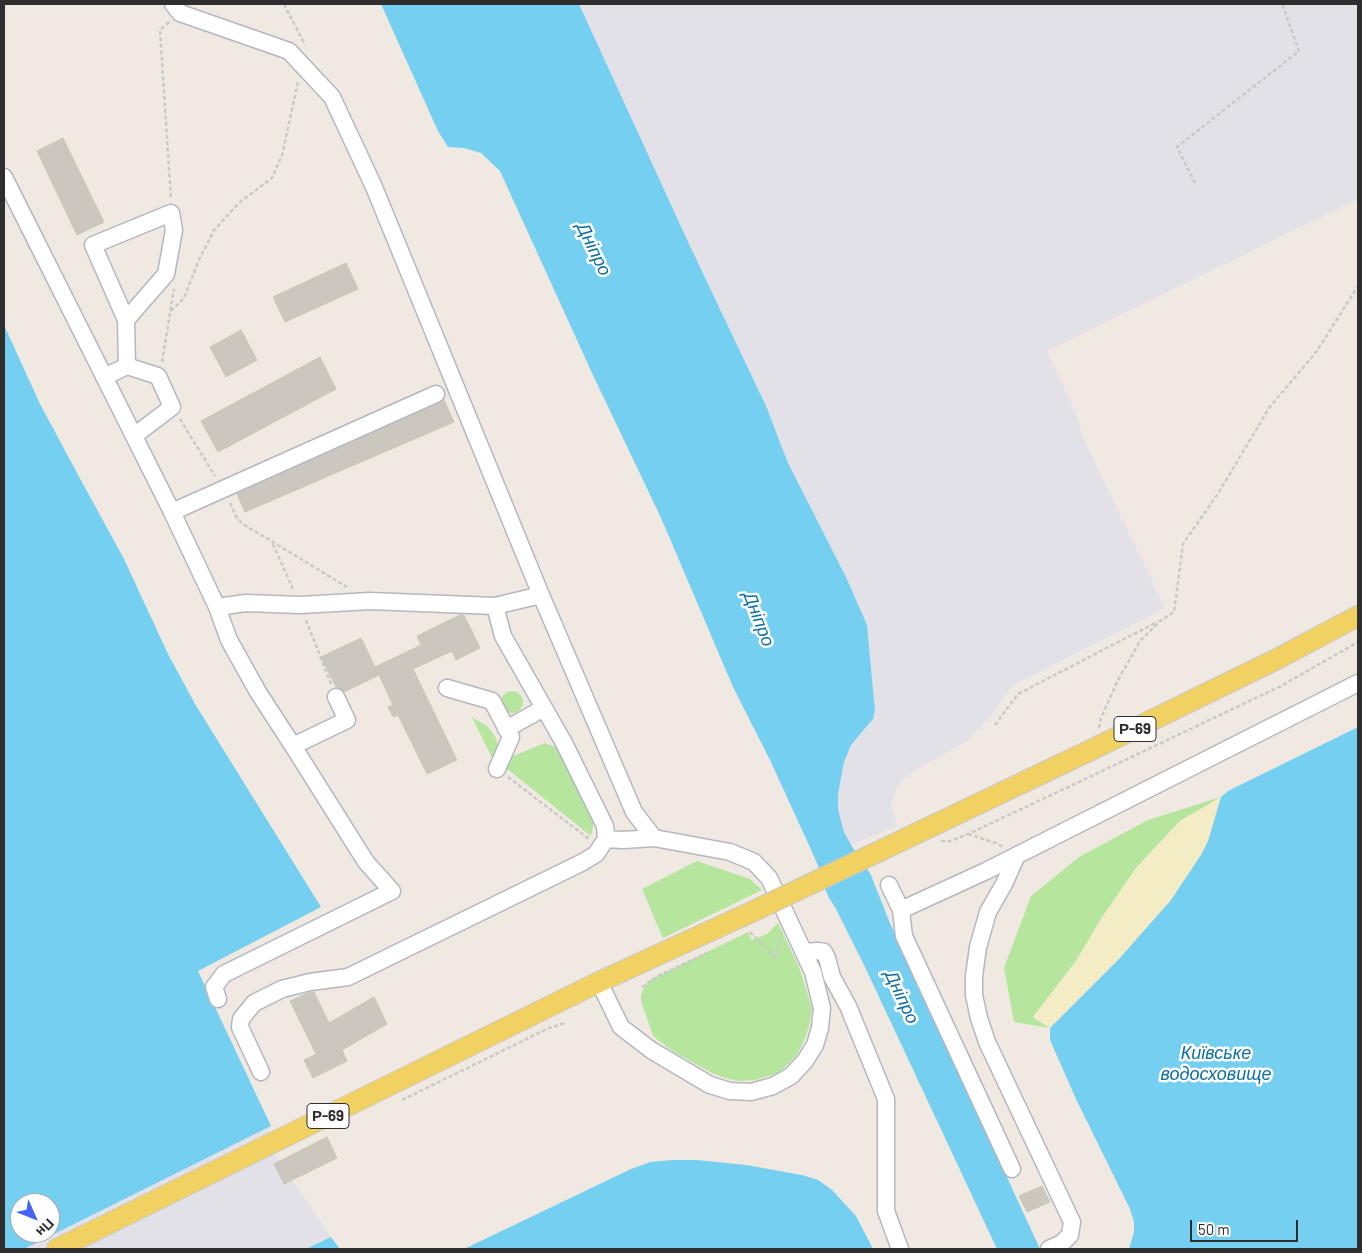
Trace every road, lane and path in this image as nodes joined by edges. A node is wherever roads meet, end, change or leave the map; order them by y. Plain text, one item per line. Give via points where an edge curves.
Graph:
1 (1282, 4) edge
2 (177, 8) edge
3 (289, 51) junction
4 (4, 177) edge
5 (1194, 183) dead end
6 (171, 213) junction
7 (174, 284) dead end
8 (1358, 286) edge
9 (171, 312) junction
10 (126, 320) junction
11 (127, 366) junction
12 (158, 376) junction
13 (104, 377) junction
14 (436, 394) dead end
15 (172, 407) junction
16 (134, 436) junction
17 (223, 490) junction
18 (172, 512) junction
19 (541, 595) junction
20 (370, 601) junction
21 (495, 606) junction
22 (217, 607) junction
23 (1358, 616) edge
24 (1160, 621) junction
25 (1358, 642) edge
26 (1358, 683) edge
27 (447, 688) dead end
28 (336, 697) dead end
29 (544, 708) junction
30 (995, 725) dead end
31 (506, 728) junction
32 (293, 746) junction
33 (1094, 749) junction
34 (497, 769) joint
35 (968, 834) junction
36 (654, 838) junction
37 (606, 839) junction
38 (950, 841) dead end
39 (1017, 855) junction
40 (888, 885) dead end
41 (901, 910) junction
42 (758, 918) junction
43 (780, 932) dead end
44 (708, 952) dead end
45 (804, 952) junction
46 (599, 982) junction
47 (642, 987) dead end
48 (218, 999) dead end
49 (565, 1023) dead end
50 (261, 1072) dead end
51 (397, 1102) dead end
52 (1012, 1169) dead end
53 (57, 1249) edge
54 (900, 1249) edge
55 (1049, 1249) edge

1 - 5 path via 1299,51 1176,147
2 - 3 street
2 - 6 path via 160,30
3 - 9 path via 300,74 282,155 272,178 240,202 214,230 184,298
3 - 19 street via 332,97 374,188
4 - 13 street
6 - 10 street via 174,230 166,274
6 - 10 street via 93,245
7 - 9 path
8 - 24 path via 1317,350 1269,408 1219,492 1183,544 1174,612
9 - 12 path
10 - 11 street
11 - 12 street
11 - 13 street
12 - 15 street
13 - 16 street
14 - 17 street
15 - 16 street
15 - 17 path
16 - 18 street
17 - 18 street
17 - 20 path via 244,524
18 - 22 street
19 - 21 street
19 - 36 street via 634,812
20 - 21 street
20 - 22 street
21 - 29 street via 503,636
22 - 32 street via 241,663
23 - 33 main road, Р-69
24 - 30 path via 1018,694
24 - 33 path via 1140,641 1118,680 1101,718
25 - 35 path via 1280,686
26 - 39 street
27 - 31 street via 492,701
28 - 32 street via 347,720
29 - 31 street
29 - 37 street via 605,826
31 - 34 street via 511,737
32 - 48 street via 366,862 392,891 224,974 214,987
33 - 42 main road, Р-69, bridge via 909,837
34 - 37 path via 587,839
35 - 38 path
35 - 39 path via 996,843
36 - 37 street
36 - 45 street via 730,852 754,862 769,878
37 - 50 street via 596,854 583,862 348,978 282,988 254,1004 246,1011 240,1027
39 - 41 street
39 - 55 street via 988,912 978,947 974,995 987,1042 1072,1222 1070,1235
40 - 41 street
41 - 52 street via 904,936
42 - 43 path via 750,932 776,958
42 - 46 main road, Р-69
44 - 47 path
45 - 46 street via 822,1008 815,1045 791,1076 773,1086 750,1092 710,1085 651,1050 621,1028
45 - 54 street via 824,952 886,1099 886,1211
46 - 53 main road, Р-69
49 - 51 path

